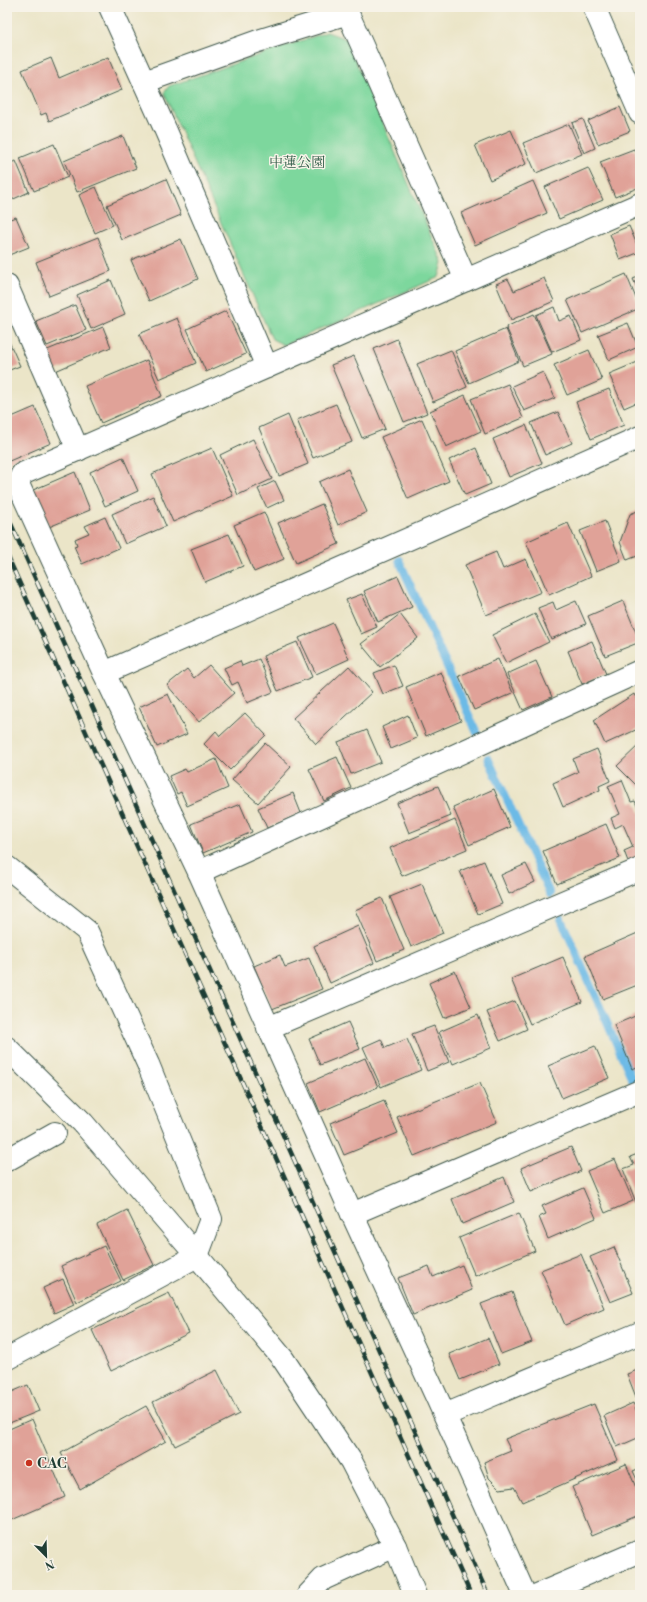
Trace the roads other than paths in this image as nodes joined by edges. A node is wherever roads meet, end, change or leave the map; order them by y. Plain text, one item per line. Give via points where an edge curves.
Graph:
1 (110, 7) edge
2 (594, 7) edge
3 (346, 10) edge
4 (144, 82) junction
5 (640, 113) edge
6 (640, 204) edge
7 (466, 280) junction
8 (7, 286) edge
9 (267, 367) junction
10 (640, 437) edge
11 (78, 450) junction
12 (640, 671) edge
13 (104, 673) junction
14 (7, 867) edge
15 (640, 869) edge
16 (199, 872) junction
17 (268, 1028) junction
18 (7, 1048) edge
19 (640, 1091) edge
20 (55, 1133) dead end
21 (7, 1160) edge
22 (352, 1214) junction
23 (197, 1256) junction
24 (640, 1333) edge
25 (7, 1359) edge
26 (445, 1415) junction
27 (394, 1546) junction
28 (640, 1551) edge
29 (308, 1595) edge
30 (415, 1595) edge
31 (525, 1595) edge
32 (537, 1595) edge

1 - 4 street
2 - 5 street
3 - 4 street
3 - 7 street
4 - 9 street
6 - 7 street
7 - 9 street
8 - 11 street
9 - 11 street
10 - 13 street
11 - 13 street via 22,474 18,484
12 - 16 street
13 - 16 street
14 - 23 street via 87,931 148,1064 211,1219
15 - 17 street
16 - 17 street
17 - 22 street
18 - 23 street via 83,1124
19 - 22 street
20 - 21 street
22 - 26 street
23 - 25 street
23 - 27 street via 282,1359 351,1461
24 - 26 street
26 - 31 street
27 - 29 street via 323,1579
27 - 30 street
28 - 32 street

